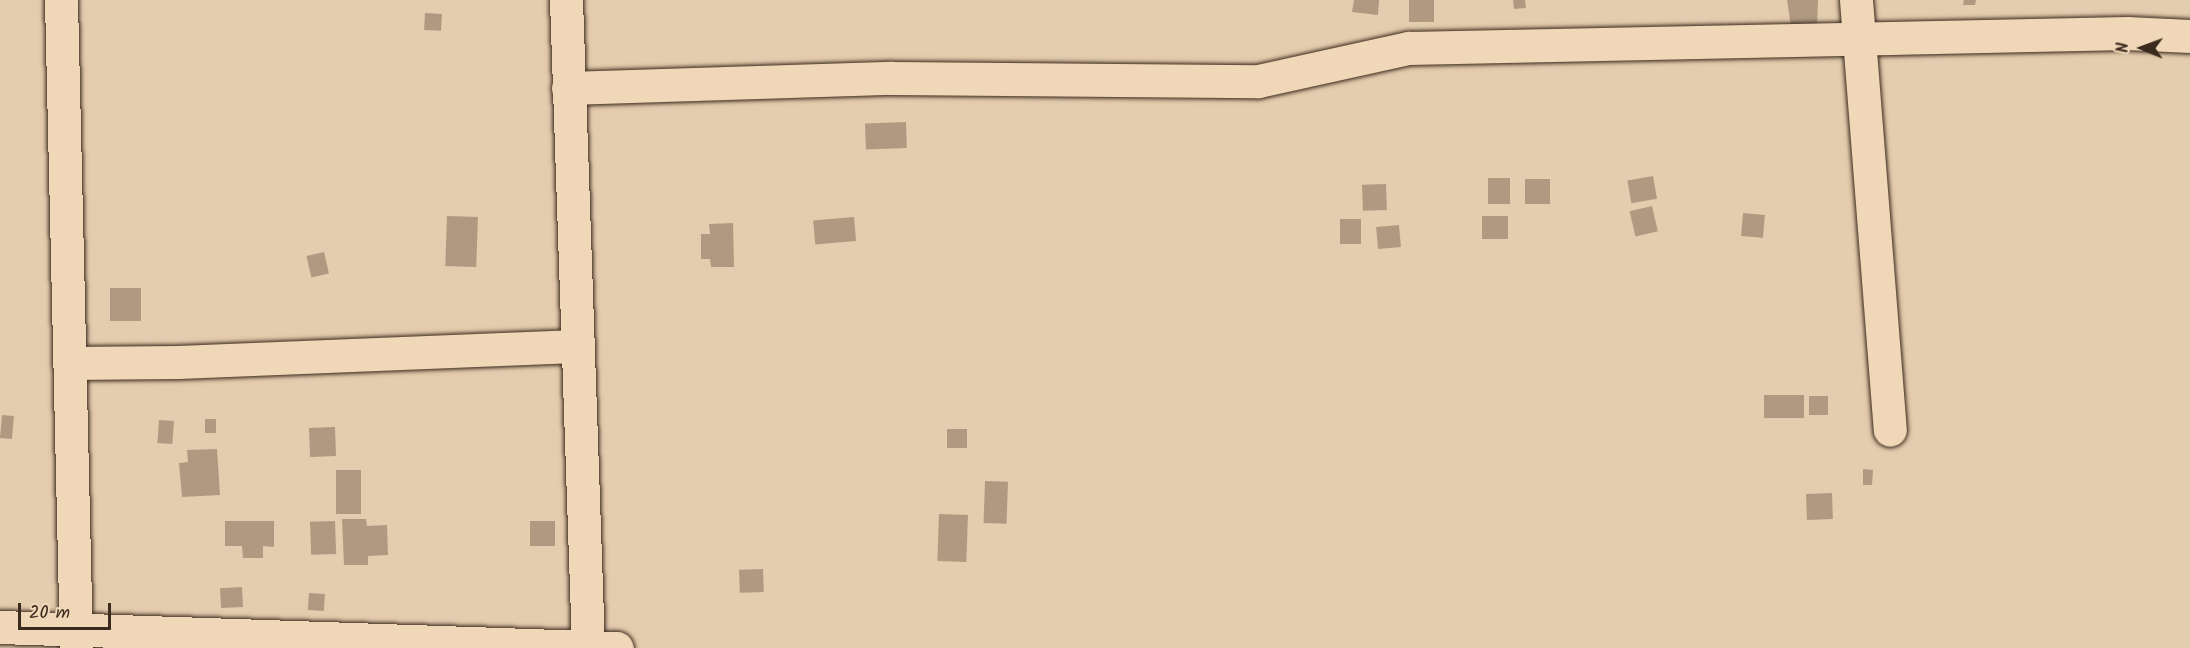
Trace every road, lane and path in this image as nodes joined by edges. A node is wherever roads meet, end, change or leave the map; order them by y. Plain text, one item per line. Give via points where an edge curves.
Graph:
1 (62, 0) edge
2 (566, 0) edge
3 (1856, 0) edge
4 (2190, 36) edge
5 (1857, 39) junction
6 (568, 88) junction
7 (575, 346) junction
8 (69, 363) junction
9 (1890, 430) dead end
10 (0, 627) edge
11 (75, 638) edge
12 (588, 647) edge
13 (617, 648) edge

1 - 8 street
2 - 6 street
3 - 5 street
4 - 5 street via 2127,33
5 - 6 street via 1408,48 1258,81 892,78
5 - 9 street
6 - 7 street
7 - 8 street
7 - 12 street
8 - 11 street
10 - 11 street
11 - 12 street
12 - 13 street

